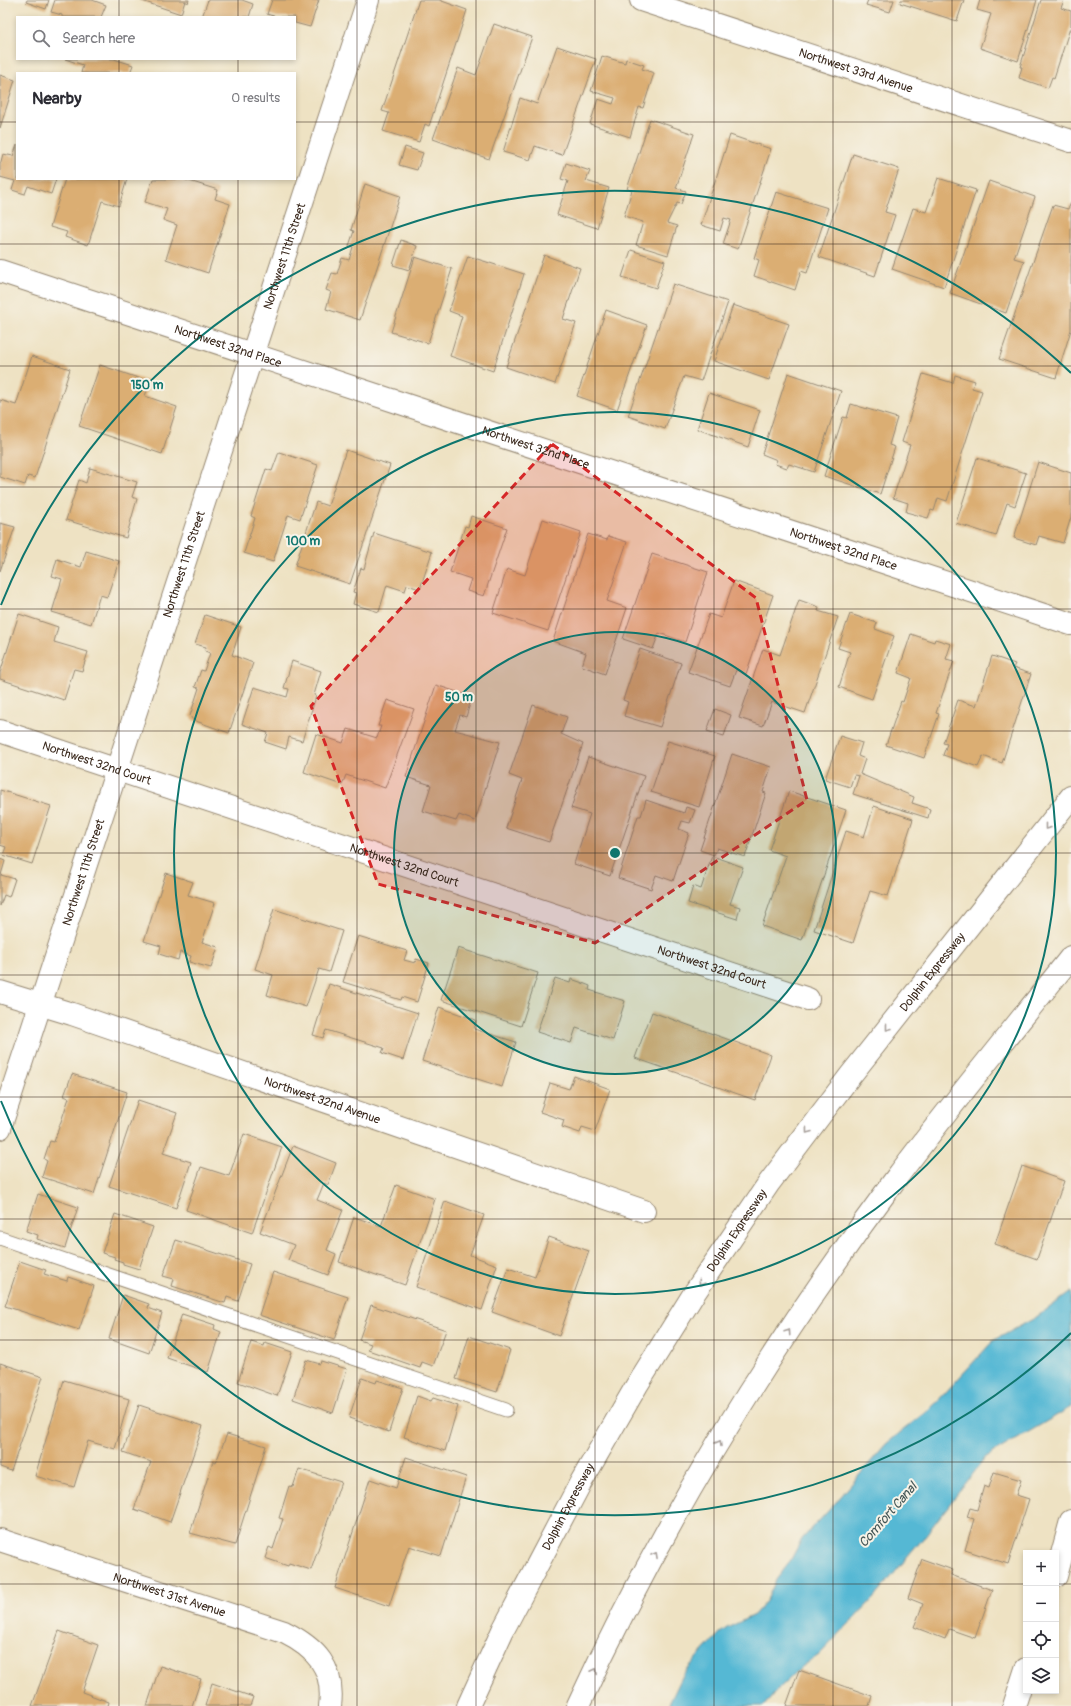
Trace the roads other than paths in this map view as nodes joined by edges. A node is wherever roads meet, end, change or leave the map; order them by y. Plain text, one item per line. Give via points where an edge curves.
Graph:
1 (368, 0) edge
2 (641, 0) edge
3 (1071, 141) edge
4 (0, 271) edge
5 (253, 354) junction
6 (1071, 624) edge
7 (0, 731) edge
8 (116, 770) junction
9 (1071, 797) edge
10 (1071, 957) edge
11 (0, 992) edge
12 (808, 999) dead end
13 (40, 1005) junction
14 (0, 1128) edge
15 (644, 1211) dead end
16 (0, 1238) edge
17 (506, 1410) dead end
18 (1071, 1521) edge
19 (0, 1540) edge
20 (1059, 1565) edge
21 (1023, 1678) edge
22 (330, 1706) edge
23 (468, 1706) edge
24 (578, 1706) edge
25 (1014, 1706) edge

1 - 5 main road, Northwest 11th Street
2 - 3 main road, Northwest 33rd Avenue
4 - 5 main road, Northwest 32nd Place
5 - 6 main road, Northwest 32nd Place
5 - 8 main road, Northwest 11th Street
7 - 8 main road, Northwest 32nd Court
8 - 12 main road, Northwest 32nd Court
8 - 13 main road, Northwest 11th Street
9 -> 23 main road, Dolphin Expressway via 850,1076 769,1183 699,1286 580,1482 503,1630
24 -> 10 main road via 637,1587 673,1522 773,1355 898,1176
11 - 13 main road, Northwest 32nd Avenue
13 - 14 main road, Northwest 11th Street
13 - 15 main road, Northwest 32nd Avenue
16 - 17 lane
18 - 20 main road
19 - 22 main road, Northwest 31st Avenue via 284,1632 310,1648 327,1670
21 - 25 main road

